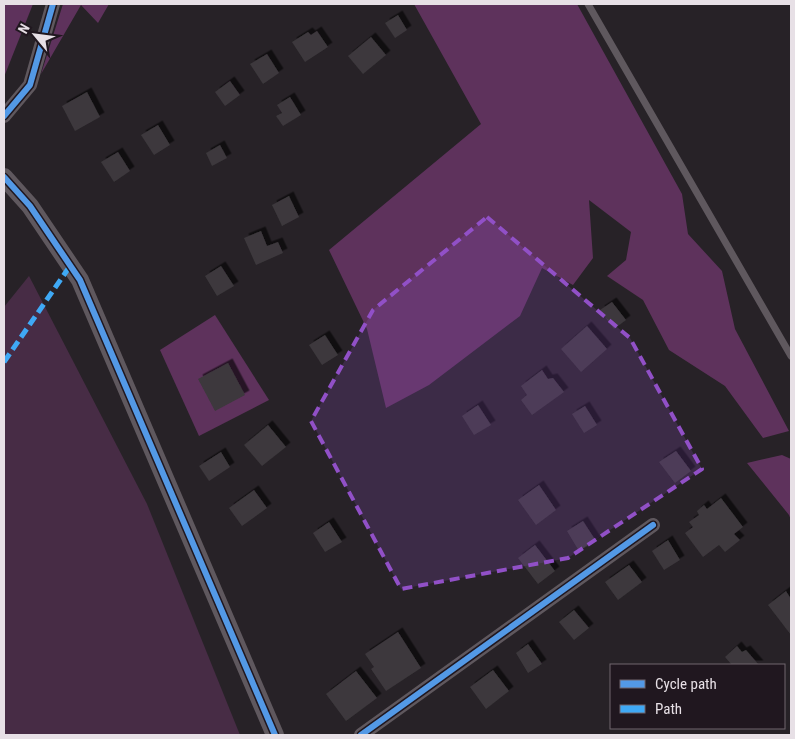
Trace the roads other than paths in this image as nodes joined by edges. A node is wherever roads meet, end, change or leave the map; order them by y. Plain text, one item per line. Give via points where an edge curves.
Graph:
1 (53, 4) edge
2 (588, 4) edge
3 (4, 116) edge
4 (4, 177) edge
5 (791, 356) edge
6 (653, 525) dead end
7 (275, 735) edge
8 (361, 735) edge

1 - 3 street via 30,85
2 - 5 lane
4 - 7 street via 30,206 80,280
6 - 8 street

